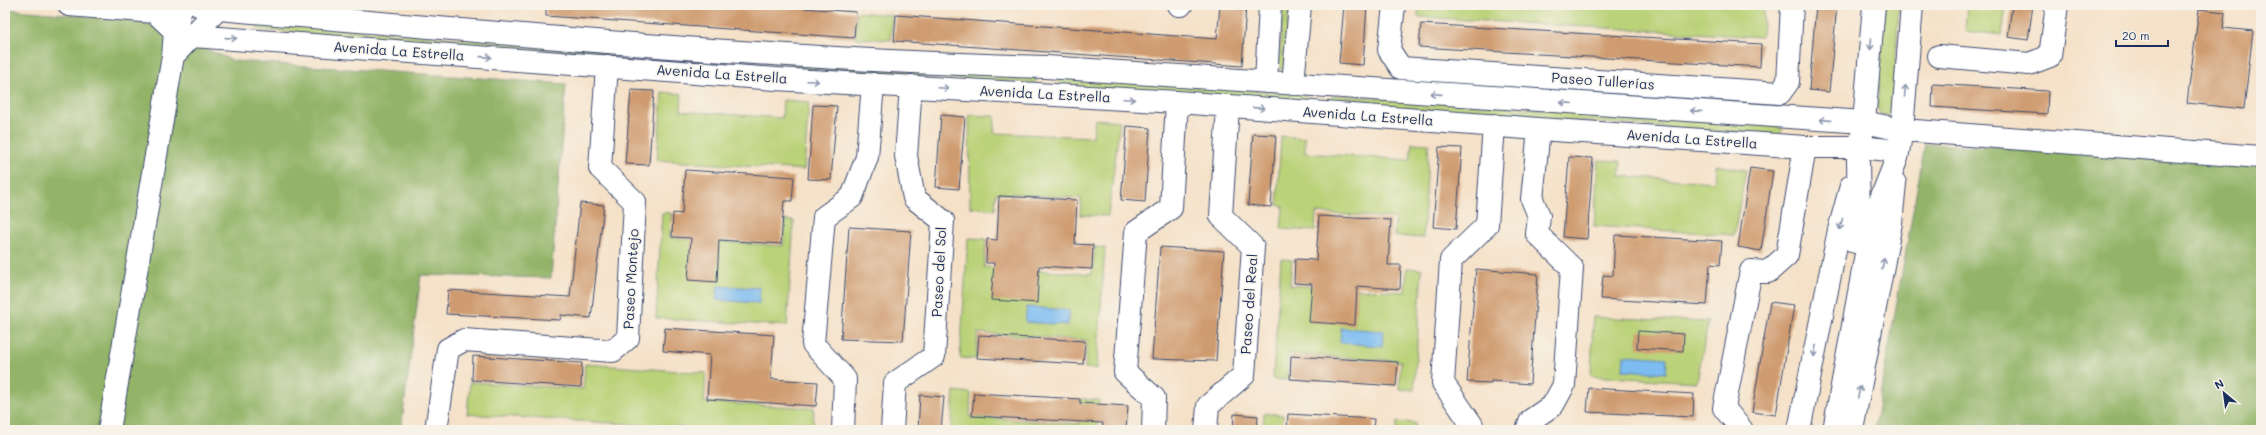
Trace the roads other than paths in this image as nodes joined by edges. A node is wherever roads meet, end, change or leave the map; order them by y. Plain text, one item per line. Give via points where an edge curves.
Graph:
1 (69, 5) edge
2 (182, 5) edge
3 (1270, 5) edge
4 (1300, 5) edge
5 (1394, 5) edge
6 (1792, 5) edge
7 (1874, 5) edge
8 (1912, 5) edge
9 (2057, 5) edge
10 (212, 6) edge
11 (164, 8) edge
12 (183, 33) junction
13 (732, 50) junction
14 (778, 53) junction
15 (1939, 56) dead end
16 (1046, 67) junction
17 (606, 75) junction
18 (730, 75) junction
19 (776, 78) junction
20 (1266, 82) junction
21 (873, 84) junction
22 (1293, 84) junction
23 (911, 86) junction
24 (1321, 87) junction
25 (1044, 94) junction
26 (1176, 112) junction
27 (1318, 113) junction
28 (1227, 116) junction
29 (1864, 122) junction
30 (1494, 133) junction
31 (1539, 136) junction
32 (1899, 146) junction
33 (1859, 153) junction
34 (1804, 157) junction
35 (2261, 157) edge
36 (1865, 220) junction
37 (110, 430) edge
38 (436, 430) edge
39 (843, 430) edge
40 (892, 430) edge
41 (1153, 430) edge
42 (1206, 430) edge
43 (1472, 430) edge
44 (1527, 430) edge
45 (1742, 430) edge
46 (1799, 430) edge
47 (1821, 430) edge
48 (1834, 430) edge
49 (1852, 430) edge

1 - 11 street
2 - 12 street
3 - 20 street
4 - 22 street
5 - 6 street, Paseo Tullerías via 1389,50 1401,68 1780,93 1788,82
7 -> 29 street
32 -> 8 street
9 - 15 street via 2050,56 2029,64
10 - 12 street
10 - 13 street, Avenida La Estrella
11 - 12 street
12 -> 17 street, Avenida La Estrella
12 - 37 street via 173,56
13 - 14 street, Avenida La Estrella
13 - 18 street
14 - 16 street, Avenida La Estrella via 932,64
14 - 19 street
16 - 20 street, Avenida La Estrella
16 - 25 street
17 - 18 street, Avenida La Estrella
17 - 38 street, Paseo Montejo via 600,168 635,202 628,338 614,351 464,340 448,349
18 - 19 street, Avenida La Estrella
19 -> 21 street, Avenida La Estrella
20 - 22 street, Avenida La Estrella
21 - 23 street, Avenida La Estrella
21 - 39 street via 867,157 852,197 824,217 813,344 845,379
22 - 24 street, Avenida La Estrella
23 -> 25 street, Avenida La Estrella
23 - 40 street, Paseo del Sol via 906,156 914,198 943,221 934,356 895,383
24 - 27 street
29 -> 24 street, Avenida La Estrella
25 -> 26 street, Avenida La Estrella
26 - 28 street, Avenida La Estrella
26 - 41 street via 1171,208 1136,232 1125,372 1154,398
28 -> 27 street, Avenida La Estrella
27 - 30 street, Avenida La Estrella
28 - 42 street, Paseo del Real via 1221,216 1253,247 1253,254 1244,375 1208,406
29 - 32 street, Avenida La Estrella
29 - 33 street
30 - 31 street, Avenida La Estrella
30 - 43 street via 1487,226 1451,260 1444,383 1472,425
31 - 34 street, Avenida La Estrella
31 - 44 street via 1532,199 1539,216 1538,234 1572,268 1564,385 1554,405 1531,420
32 - 33 street, Avenida La Estrella
32 - 35 street
32 - 36 street
49 -> 32 street via 1891,223
33 - 34 street, Avenida La Estrella
33 - 36 street
33 -> 46 street via 1839,230
34 - 45 street via 1787,255 1768,272 1750,271 1724,408
36 - 47 street
36 - 48 street

